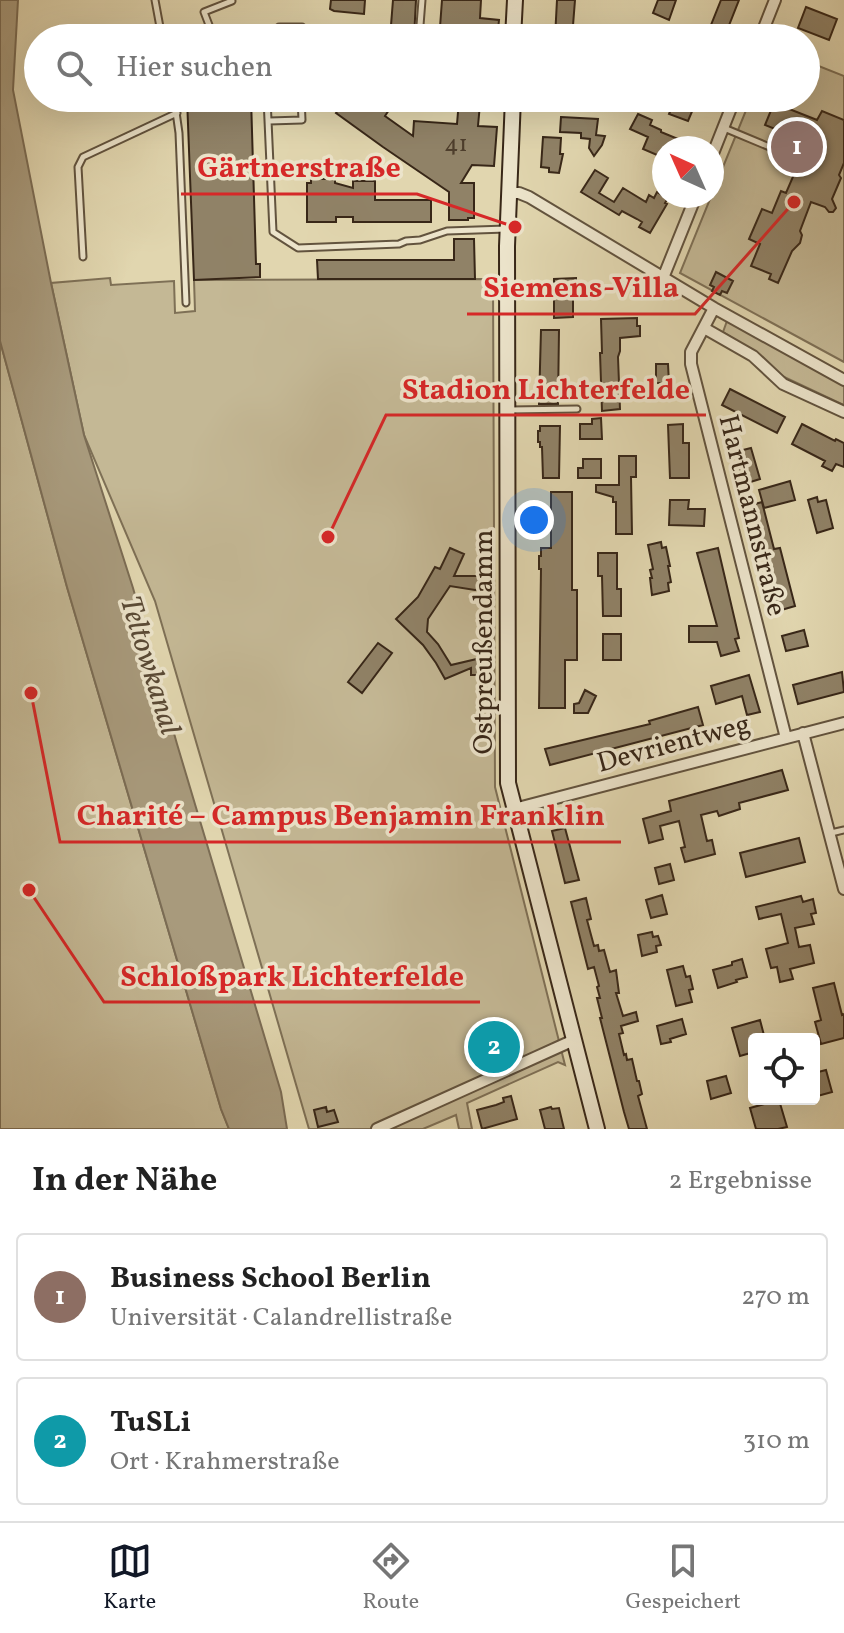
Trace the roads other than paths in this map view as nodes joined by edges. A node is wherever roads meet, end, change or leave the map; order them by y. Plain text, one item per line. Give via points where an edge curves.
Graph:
1 (155, 0) edge
2 (422, 0) edge
3 (515, 0) edge
4 (775, 0) edge
5 (232, 1) edge
6 (159, 24) edge
7 (209, 24) edge
8 (420, 24) edge
9 (514, 24) edge
10 (766, 24) edge
11 (268, 112) edge
12 (302, 112) edge
13 (512, 112) edge
14 (729, 112) edge
15 (177, 113) joint
16 (269, 121) junction
17 (723, 128) junction
18 (720, 136) edge
19 (796, 158) dead end
20 (508, 193) junction
21 (691, 208) edge
22 (507, 229) junction
23 (83, 257) dead end
24 (663, 278) junction
25 (186, 303) dead end
26 (714, 308) junction
27 (704, 328) junction
28 (844, 380) edge
29 (577, 409) dead end
30 (508, 410) junction
31 (844, 412) edge
32 (844, 723) edge
33 (803, 733) junction
34 (786, 738) junction
35 (514, 809) junction
36 (844, 830) edge
37 (830, 834) junction
38 (844, 889) edge
39 (574, 1040) junction
40 (377, 1129) edge
41 (597, 1129) edge

1 - 6 lane
2 - 8 lane
3 - 9 street
4 - 10 street
5 - 7 lane via 204,12
11 - 16 lane
12 - 16 lane via 302,120
13 - 20 street, Ostpreußendamm
14 - 17 street
15 - 23 lane via 83,157 78,167
15 - 25 lane
16 - 22 lane via 273,232 298,248 399,244 447,231
17 - 18 street
17 - 19 lane
20 - 22 street, Ostpreußendamm
20 - 24 street via 529,197
21 - 24 street
22 - 30 street, Ostpreußendamm
24 - 26 street
26 - 27 street, Hartmannstraße
26 - 28 street
27 - 31 street via 753,356 783,384
27 - 34 street, Hartmannstraße via 691,352 691,364
29 - 30 lane
30 - 35 street, Ostpreußendamm via 508,783
32 - 33 street, Devrientweg
33 - 34 street, Devrientweg
33 - 37 street
34 - 35 street, Devrientweg
35 - 39 street, Ostpreußendamm
36 - 37 lane
37 - 38 street
39 - 40 street
39 - 41 street, Ostpreußendamm

